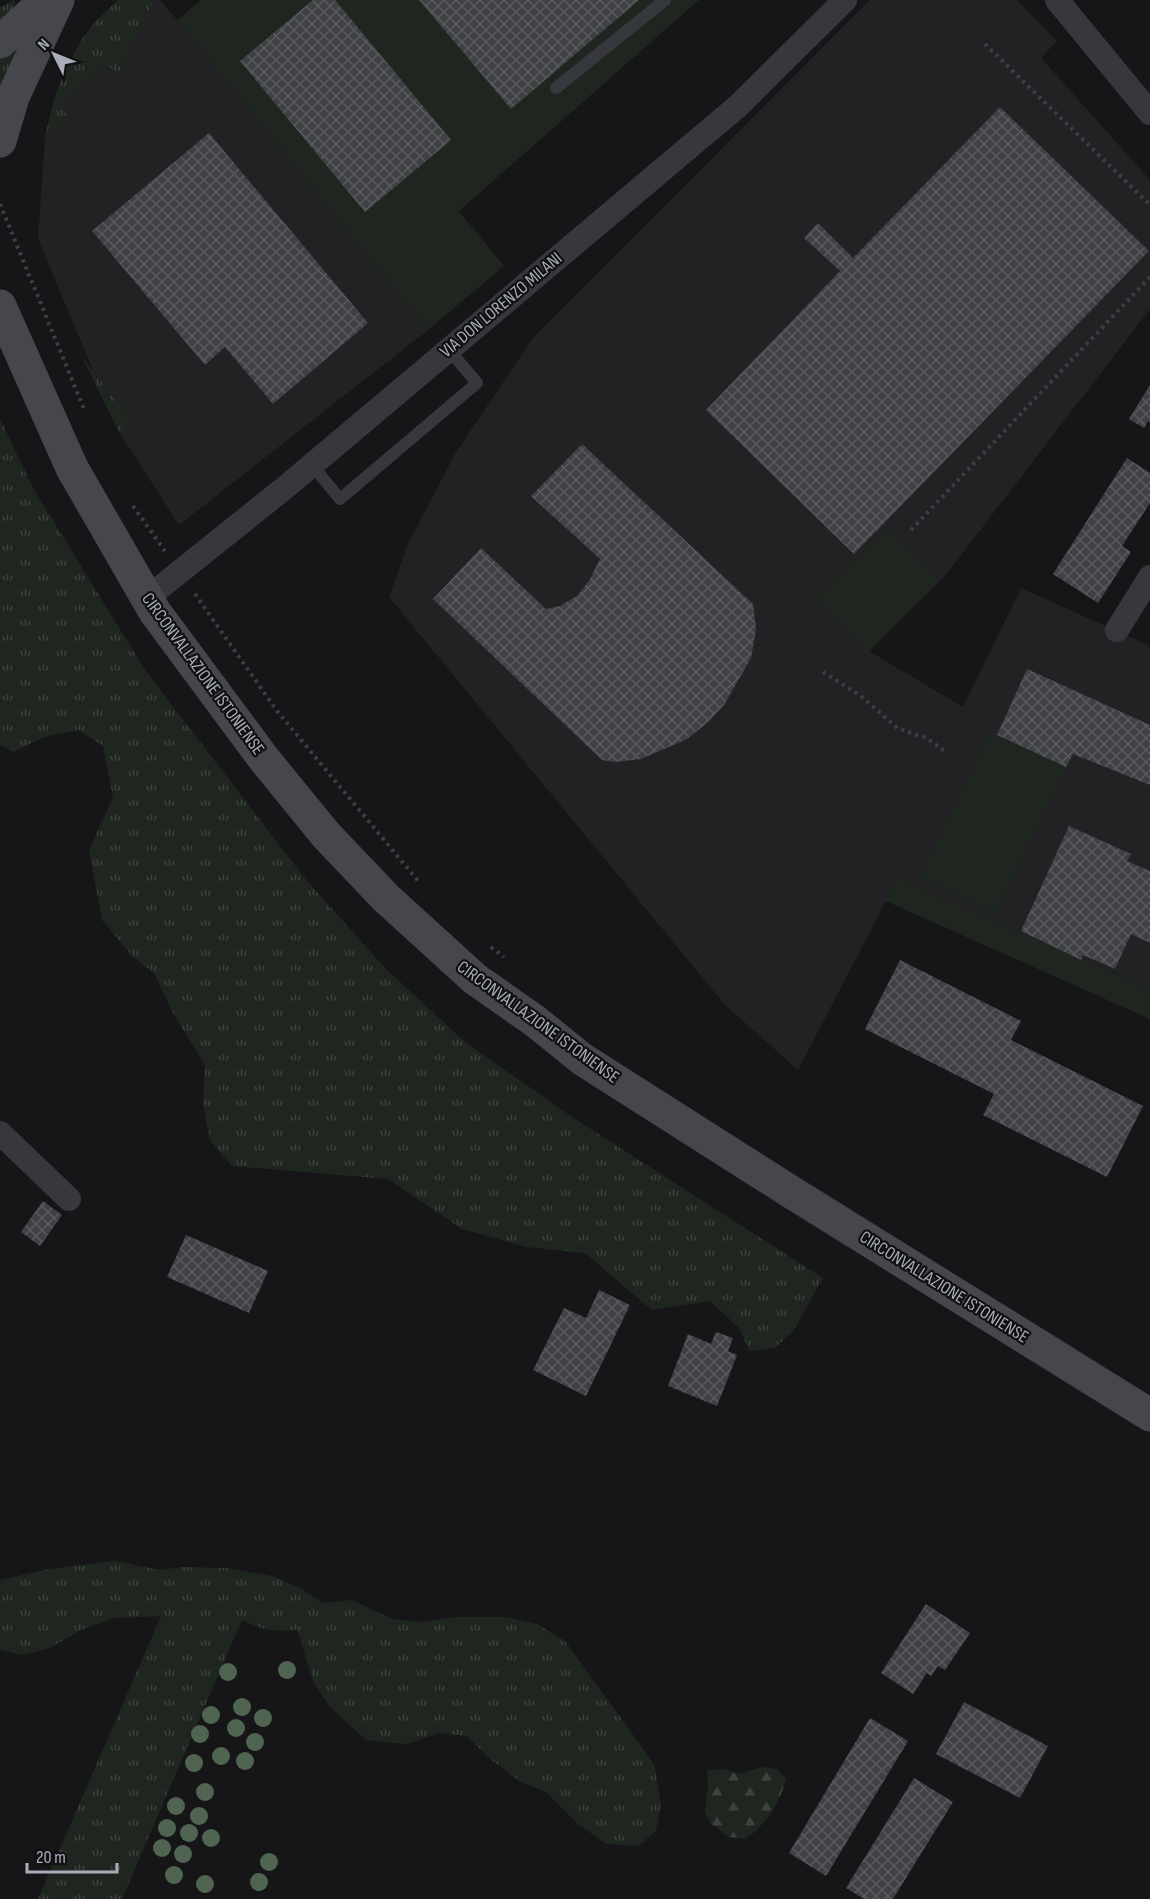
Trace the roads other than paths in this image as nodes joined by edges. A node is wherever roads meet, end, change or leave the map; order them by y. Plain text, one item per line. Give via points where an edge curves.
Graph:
1 (46, 0) edge
2 (58, 0) edge
3 (665, 0) edge
4 (845, 0) edge
5 (1057, 0) edge
6 (0, 42) edge
7 (556, 88) dead end
8 (1150, 113) edge
9 (0, 141) edge
10 (0, 306) edge
11 (449, 350) junction
12 (312, 465) junction
13 (1150, 576) edge
14 (147, 598) junction
15 (1117, 630) dead end
16 (0, 1133) edge
17 (69, 1199) dead end
18 (1150, 1415) edge

1 - 6 main road
2 - 9 main road via 13,98
3 - 7 lane
4 - 11 street, VIA DON LORENZO MILANI via 738,106
5 - 8 street
10 - 14 main road, CIRCONVALLAZIONE ISTONIENSE via 72,468
11 - 12 street, VIA DON LORENZO MILANI
11 - 12 lane via 477,383 340,499
12 - 14 street, VIA DON LORENZO MILANI
13 - 15 street
14 - 18 main road, CIRCONVALLAZIONE ISTONIENSE via 230,714 326,835 386,898 475,979 582,1059
16 - 17 street

